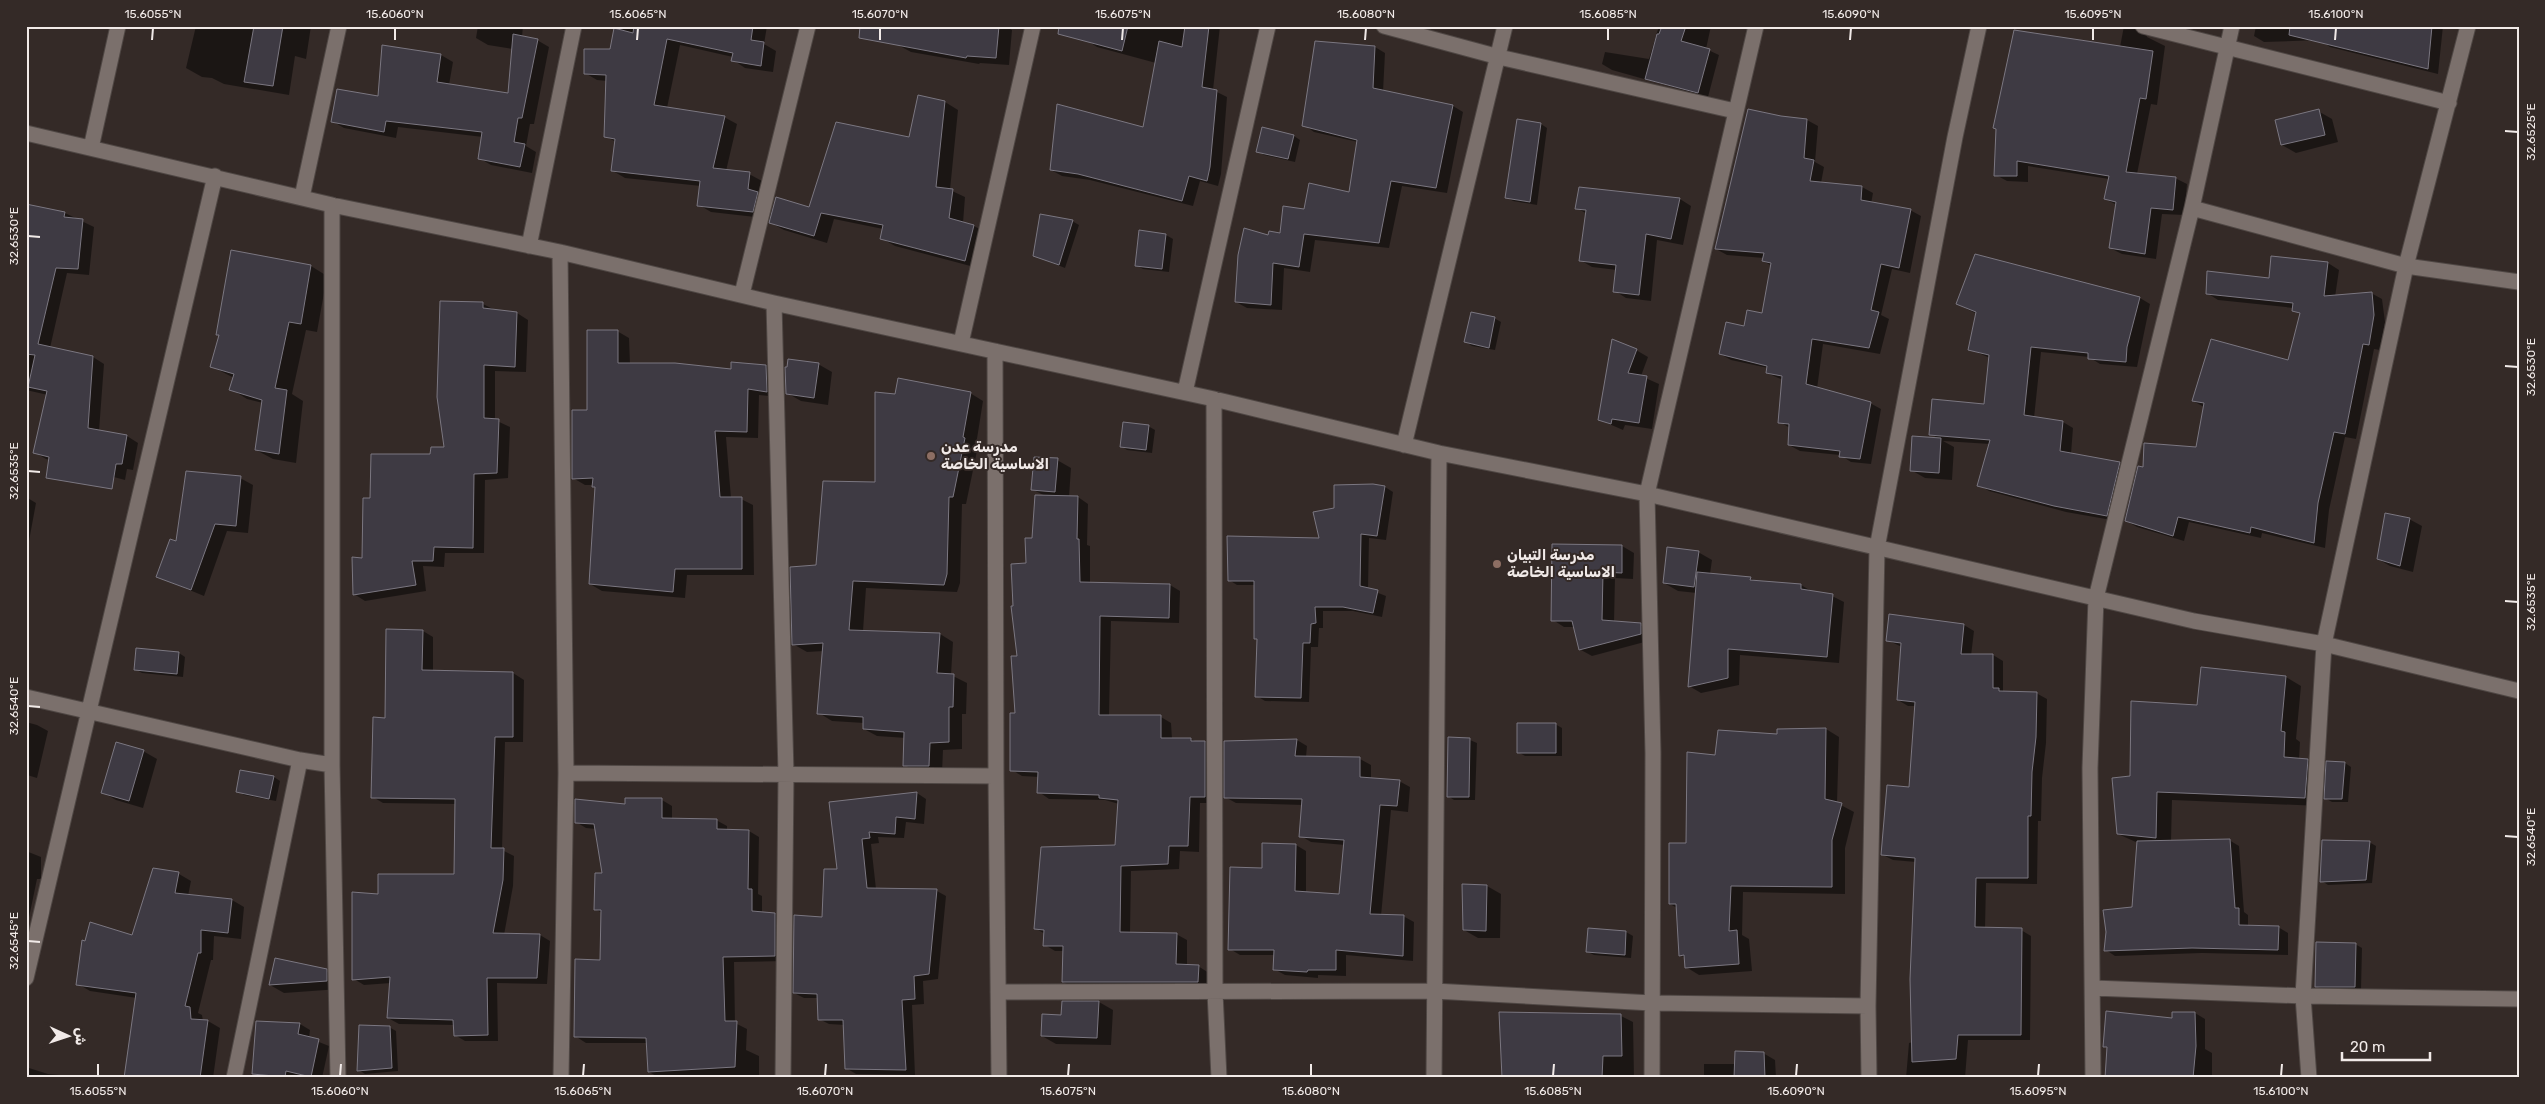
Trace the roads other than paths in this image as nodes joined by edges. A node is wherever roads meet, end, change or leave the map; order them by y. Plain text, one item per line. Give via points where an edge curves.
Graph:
1 (118, 26) edge
2 (339, 26) edge
3 (574, 26) edge
4 (808, 26) edge
5 (1033, 26) edge
6 (1268, 26) edge
7 (1384, 26) edge
8 (1505, 26) edge
9 (1756, 26) edge
10 (1979, 26) edge
11 (2143, 26) edge
12 (2232, 26) edge
13 (2468, 26) edge
14 (2228, 49) junction
15 (1499, 56) junction
16 (2449, 104) junction
17 (1735, 111) junction
18 (26, 133) edge
19 (91, 148) junction
20 (215, 176) junction
21 (302, 197) junction
22 (332, 205) junction
23 (2192, 208) junction
24 (529, 246) junction
25 (560, 252) junction
26 (2406, 266) junction
27 (2519, 282) edge
28 (742, 294) junction
29 (774, 302) junction
30 (961, 343) junction
31 (995, 351) junction
32 (1186, 392) junction
33 (1214, 398) junction
34 (1404, 445) junction
35 (1439, 453) junction
36 (1647, 494) junction
37 (1877, 548) junction
38 (2096, 598) junction
39 (2324, 644) junction
40 (2519, 691) edge
41 (26, 696) edge
42 (89, 710) junction
43 (300, 760) junction
44 (332, 765) junction
45 (566, 773) junction
46 (786, 774) junction
47 (996, 776) junction
48 (26, 978) edge
49 (2093, 988) junction
50 (1434, 991) junction
51 (998, 992) junction
52 (1215, 992) junction
53 (2303, 996) junction
54 (2519, 999) edge
55 (1652, 1003) junction
56 (1868, 1006) junction
57 (234, 1078) edge
58 (338, 1078) edge
59 (561, 1078) edge
60 (783, 1078) edge
61 (999, 1078) edge
62 (1219, 1078) edge
63 (1434, 1078) edge
64 (1652, 1078) edge
65 (1869, 1078) edge
66 (2093, 1078) edge
67 (2309, 1078) edge

1 - 19 street
2 - 21 street
3 - 24 street
4 - 28 street
5 - 30 street
6 - 32 street
7 - 15 street
8 - 15 street
9 - 17 street
10 - 37 street
11 - 14 street
12 - 14 street
13 - 16 street
14 - 16 street
14 - 23 street
15 - 17 street
15 - 34 street
16 - 26 street
17 - 36 street
18 - 19 street
19 - 20 street
20 - 21 street
20 - 42 street
21 - 22 street
22 - 24 street
22 - 44 street
23 - 26 street
23 - 38 street
24 - 25 street
25 - 28 street
25 - 45 street
26 - 27 street
26 - 39 street
28 - 29 street
29 - 30 street
29 - 46 street
30 - 31 street
31 - 32 street
31 - 47 street
32 - 33 street
33 - 34 street
33 - 52 street
34 - 35 street
35 - 36 street
35 - 50 street
36 - 37 street
36 - 55 street via 1653,753
37 - 38 street
37 - 56 street
38 - 39 street via 2194,622
38 - 49 street via 2090,768
39 - 40 street
39 - 53 street
41 - 42 street
42 - 43 street
42 - 48 street
43 - 44 street
43 - 57 street
44 - 58 street
45 - 46 street
45 - 59 street
46 - 47 street
46 - 60 street
47 - 51 street
49 - 53 street
49 - 66 street
50 - 52 street
50 - 55 street
50 - 63 street
51 - 52 street
51 - 61 street
52 - 62 street
53 - 54 street
53 - 67 street
55 - 56 street
55 - 64 street
56 - 65 street

